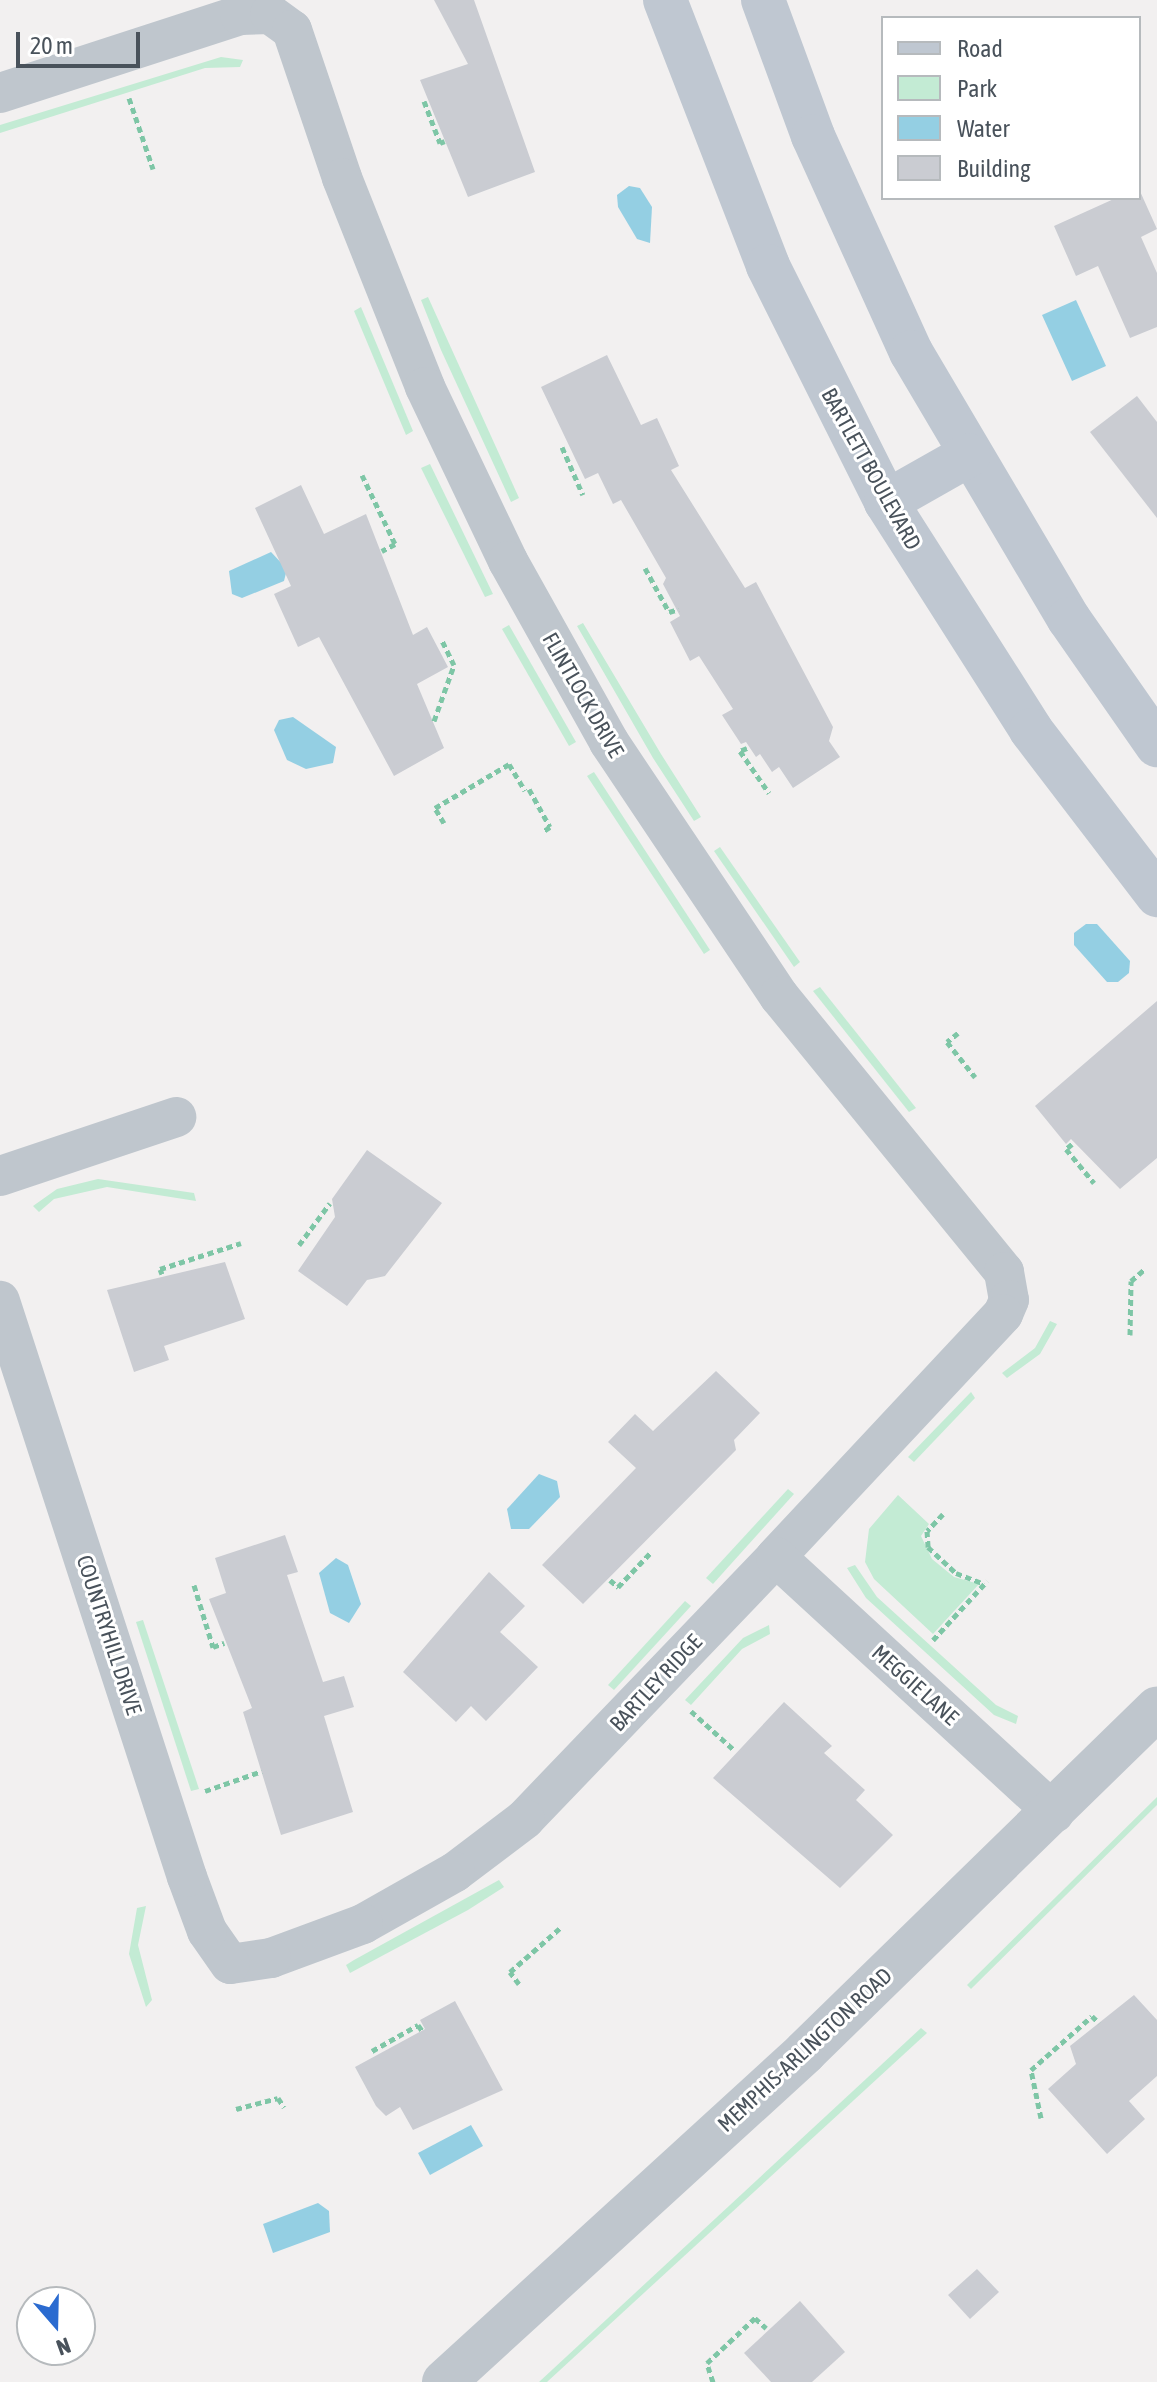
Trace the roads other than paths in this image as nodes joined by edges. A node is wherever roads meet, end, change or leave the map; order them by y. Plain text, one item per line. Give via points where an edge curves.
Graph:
1 (665, 0) edge
2 (763, 0) edge
3 (0, 93) edge
4 (969, 455) junction
5 (886, 502) junction
6 (1157, 745) edge
7 (1157, 895) edge
8 (176, 1117) dead end
9 (0, 1176) edge
10 (1009, 1300) joint
11 (0, 1301) edge
12 (776, 1557) junction
13 (1157, 1708) edge
14 (1054, 1813) junction
15 (230, 1964) joint
16 (444, 2382) edge

1 - 5 main road, BARTLETT BOULEVARD via 768,266
2 - 4 main road via 880,290
3 - 10 street, FLINTLOCK DRIVE via 240,15 279,19 305,53 342,178 435,411 508,561 609,742 779,996 1004,1272
4 - 5 main road
4 - 6 main road via 1069,619
5 - 7 main road, BARTLETT BOULEVARD via 1031,730
8 - 9 street
10 - 12 street, BARTLEY RIDGE via 1003,1314
11 - 15 street, COUNTRYHILL DRIVE via 187,1877 207,1931
12 - 14 street, MEGGIE LANE
12 - 15 street, BARTLEY RIDGE via 548,1797 495,1843 363,1924 271,1958
13 - 14 street, MEMPHIS-ARLINGTON ROAD
14 - 16 street, MEMPHIS-ARLINGTON ROAD via 805,2052

